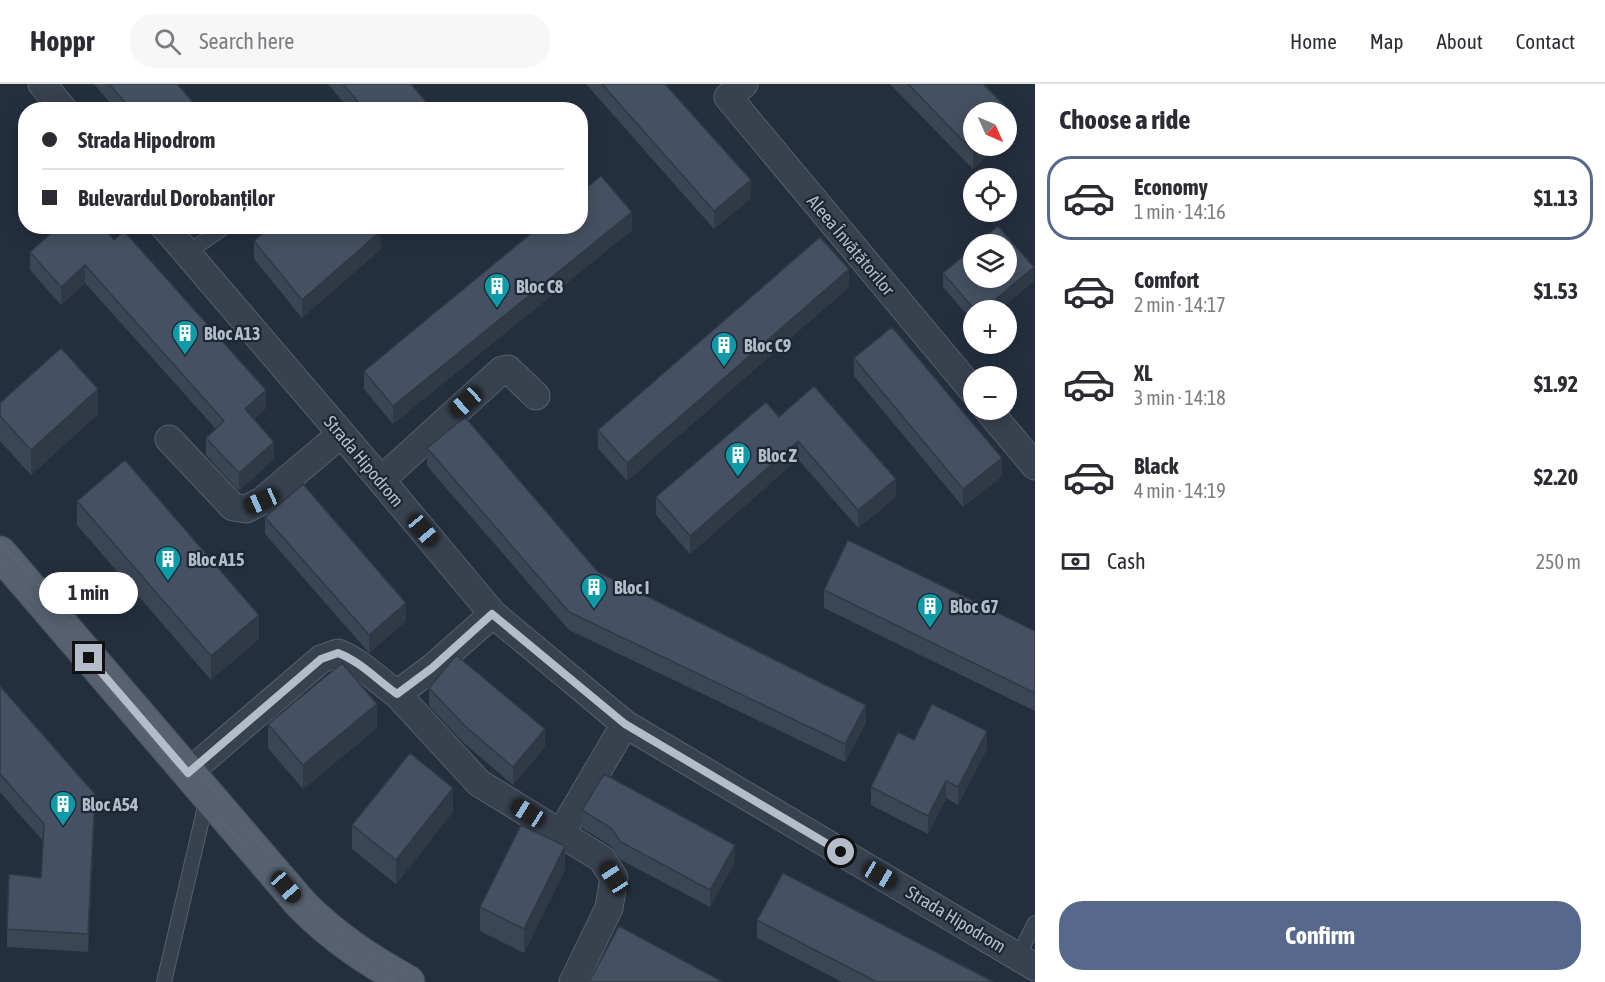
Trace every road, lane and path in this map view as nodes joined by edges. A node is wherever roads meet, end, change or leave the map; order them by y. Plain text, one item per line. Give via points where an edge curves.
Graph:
1 (42, 84) edge
2 (729, 88) edge
3 (57, 102) edge
4 (171, 234) edge
5 (214, 234) edge
6 (187, 253) junction
7 (963, 378) edge
8 (536, 396) dead end
9 (996, 420) edge
10 (341, 434) junction
11 (169, 439) dead end
12 (1035, 466) edge
13 (381, 480) junction
14 (0, 553) edge
15 (492, 614) junction
16 (397, 694) junction
17 (625, 724) junction
18 (198, 784) junction
19 (561, 833) junction
20 (1035, 923) edge
21 (1027, 962) edge
22 (164, 982) edge
23 (408, 982) edge
24 (573, 982) edge

1 - 3 street
2 - 7 street, Aleea Învățătorilor
4 - 6 street, Strada Hipodrom
5 - 6 lane
6 - 10 street, Strada Hipodrom
8 - 13 street via 508,369 502,370
9 - 12 street
10 - 11 street via 262,501 246,509 233,507
10 - 13 street, Strada Hipodrom
13 - 15 street, Strada Hipodrom
14 - 18 main road
15 - 16 street
15 - 17 street, Strada Hipodrom
16 - 18 street via 355,660 338,653 321,659
16 - 19 street via 479,783
17 - 19 street
17 - 21 street, Strada Hipodrom
18 - 22 lane
18 - 23 main road via 326,928 370,961
19 - 24 street via 602,859 614,878 609,908
20 - 21 lane

